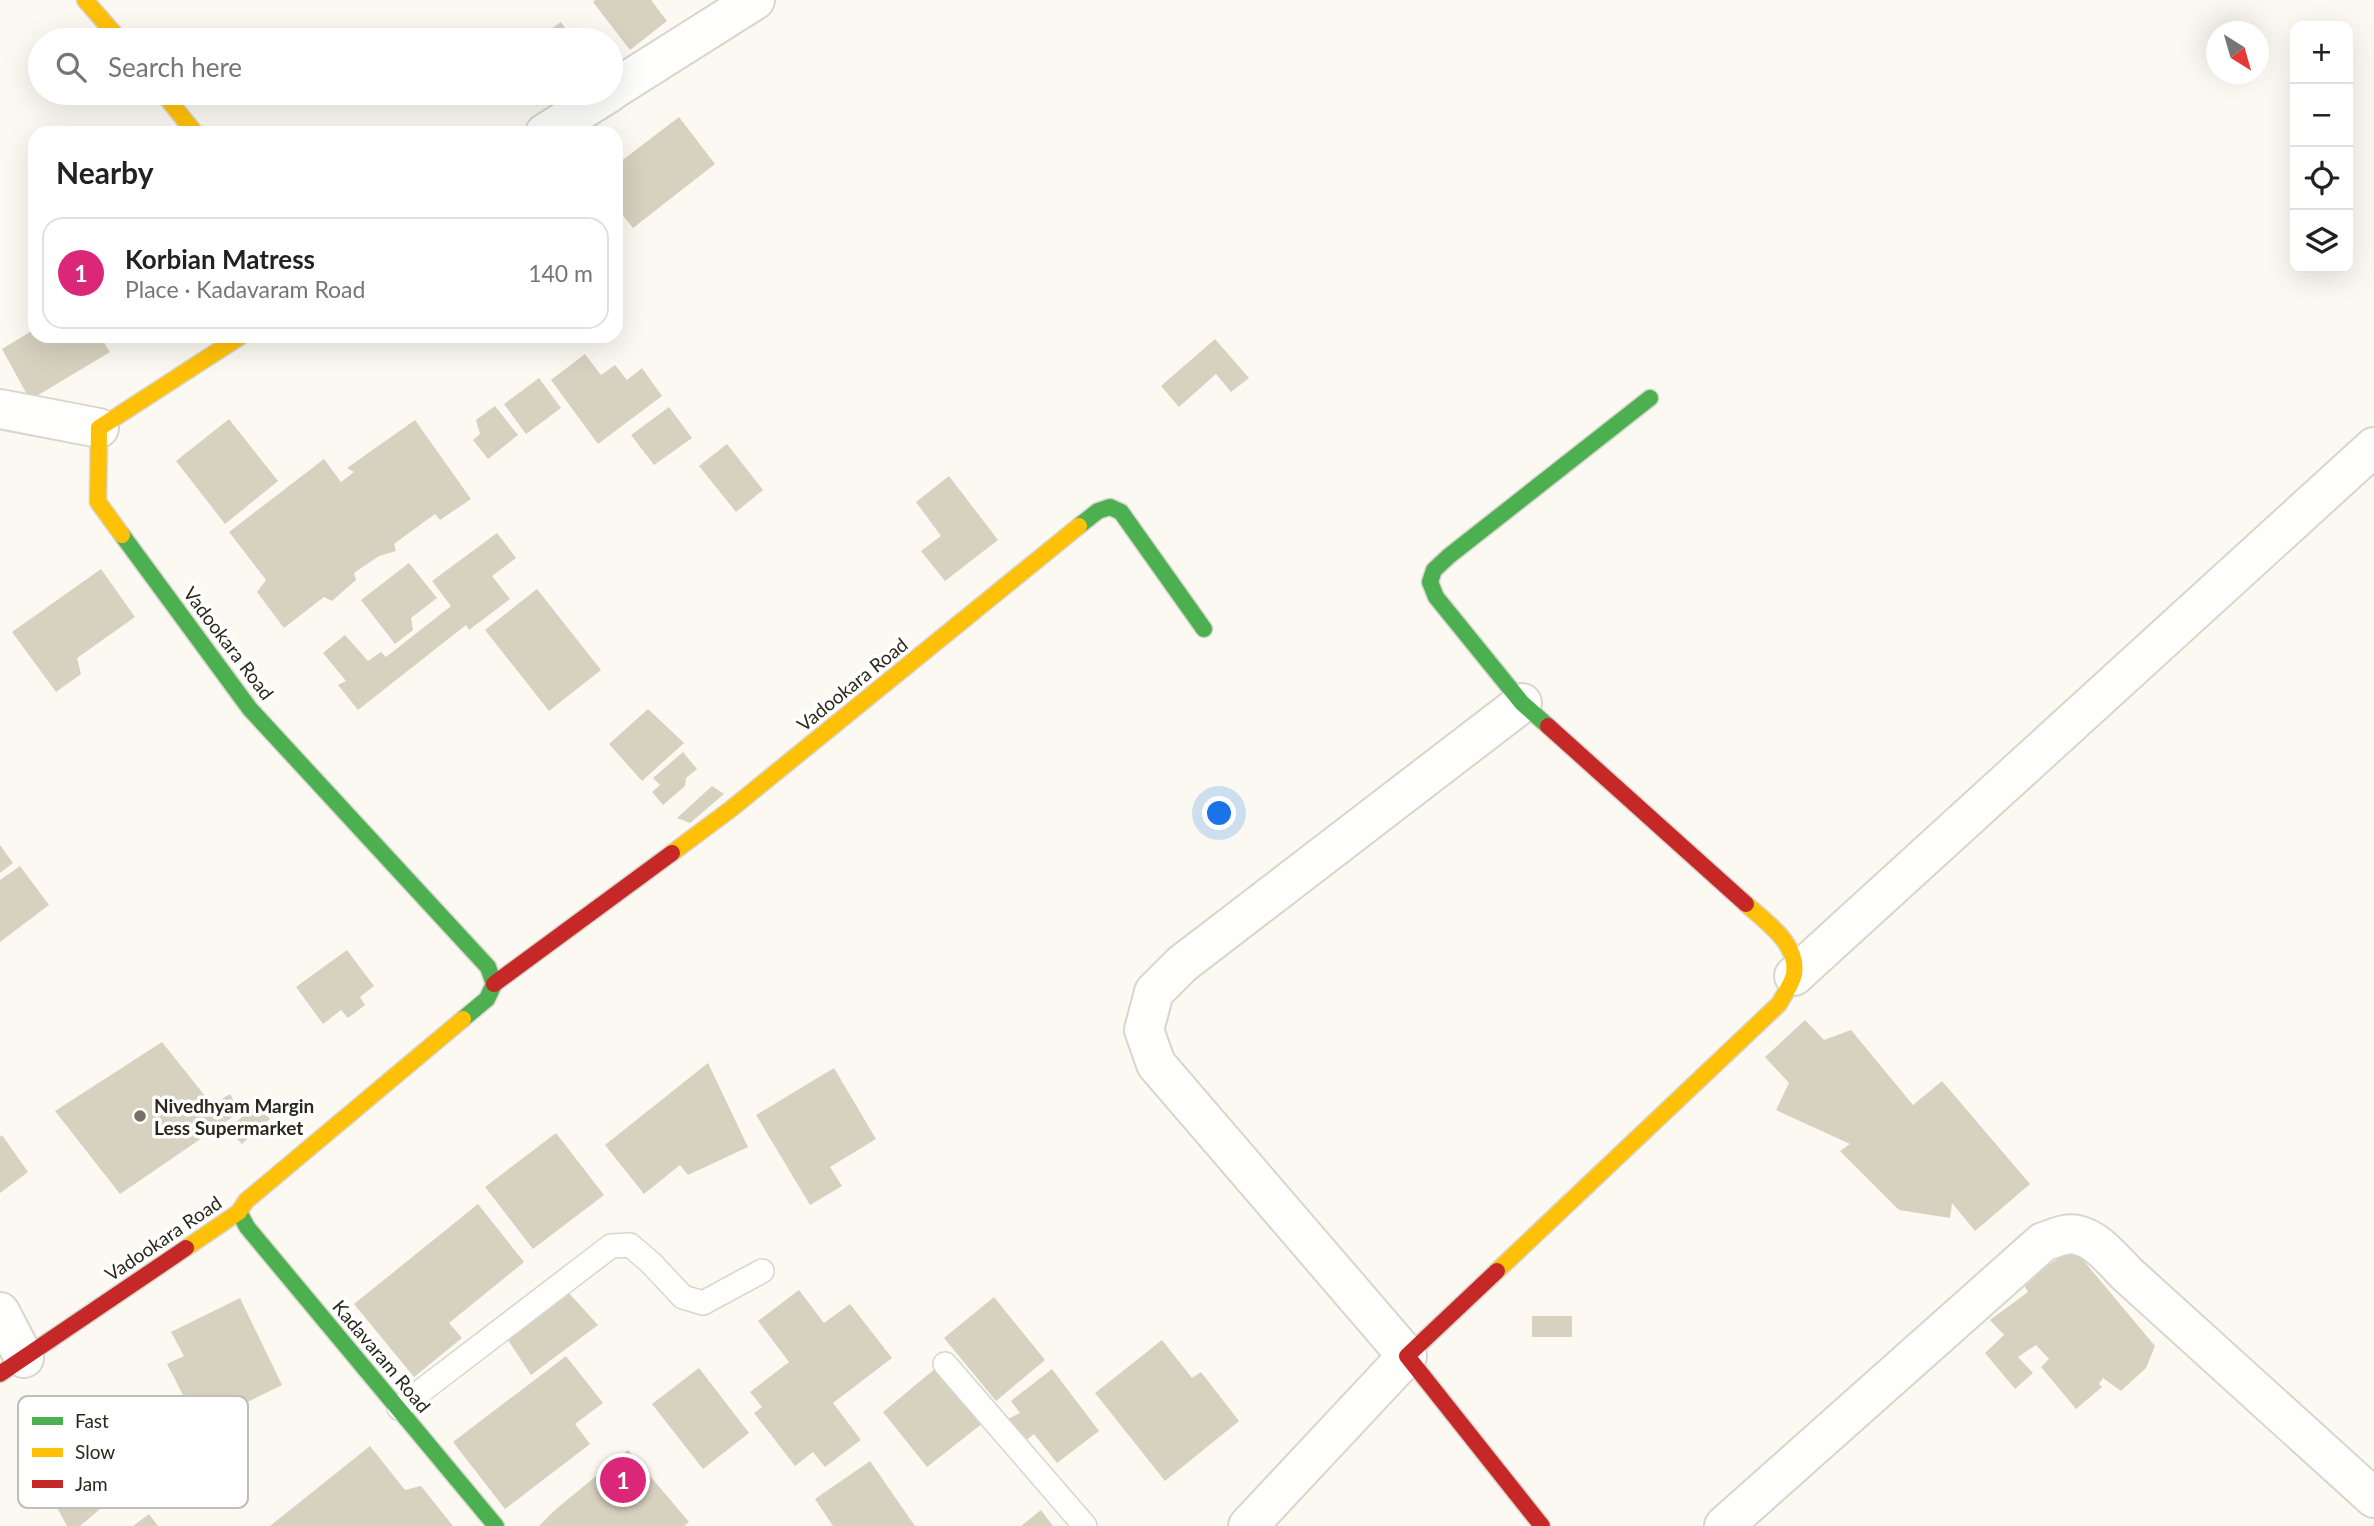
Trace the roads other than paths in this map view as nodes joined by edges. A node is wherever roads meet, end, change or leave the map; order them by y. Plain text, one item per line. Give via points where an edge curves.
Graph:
1 (85, 0) edge
2 (755, 0) edge
3 (110, 28) edge
4 (623, 84) edge
5 (173, 105) edge
6 (589, 105) edge
7 (189, 126) edge
8 (556, 126) edge
9 (230, 343) edge
10 (1650, 398) dead end
11 (0, 409) edge
12 (99, 428) junction
13 (2374, 447) edge
14 (1204, 629) dead end
15 (1522, 703) junction
16 (1794, 976) junction
17 (494, 984) junction
18 (239, 1212) junction
19 (762, 1271) dead end
20 (0, 1312) edge
21 (1407, 1356) junction
22 (945, 1364) dead end
23 (12, 1366) edge
24 (399, 1408) junction
25 (2374, 1498) edge
26 (496, 1526) edge
27 (1085, 1526) edge
28 (1248, 1526) edge
29 (1542, 1526) edge
30 (1724, 1526) edge

1 - 3 street
2 - 4 street
5 - 7 street
6 - 8 street
9 - 12 street
10 - 15 street via 1434,570 1430,582 1436,597
11 - 12 street
12 - 17 street, Vadookara Road via 98,502 250,709 488,967
13 - 16 street
14 - 17 street, Vadookara Road via 1121,512 1110,507 1098,511 731,809
15 - 16 street via 1772,927 1794,954
15 - 21 street via 1182,964 1154,992 1144,1030 1156,1064
16 - 21 street via 1779,1004
17 - 18 street, Vadookara Road via 487,999 246,1201
18 - 23 street, Vadookara Road
18 - 24 street, Kadavaram Road
19 - 24 lane via 703,1303 683,1297 630,1245 611,1246
20 - 23 street
21 - 28 street
21 - 29 street
22 - 27 lane
24 - 26 street, Kadavaram Road
25 - 30 street via 2097,1245 2076,1234 2043,1242

